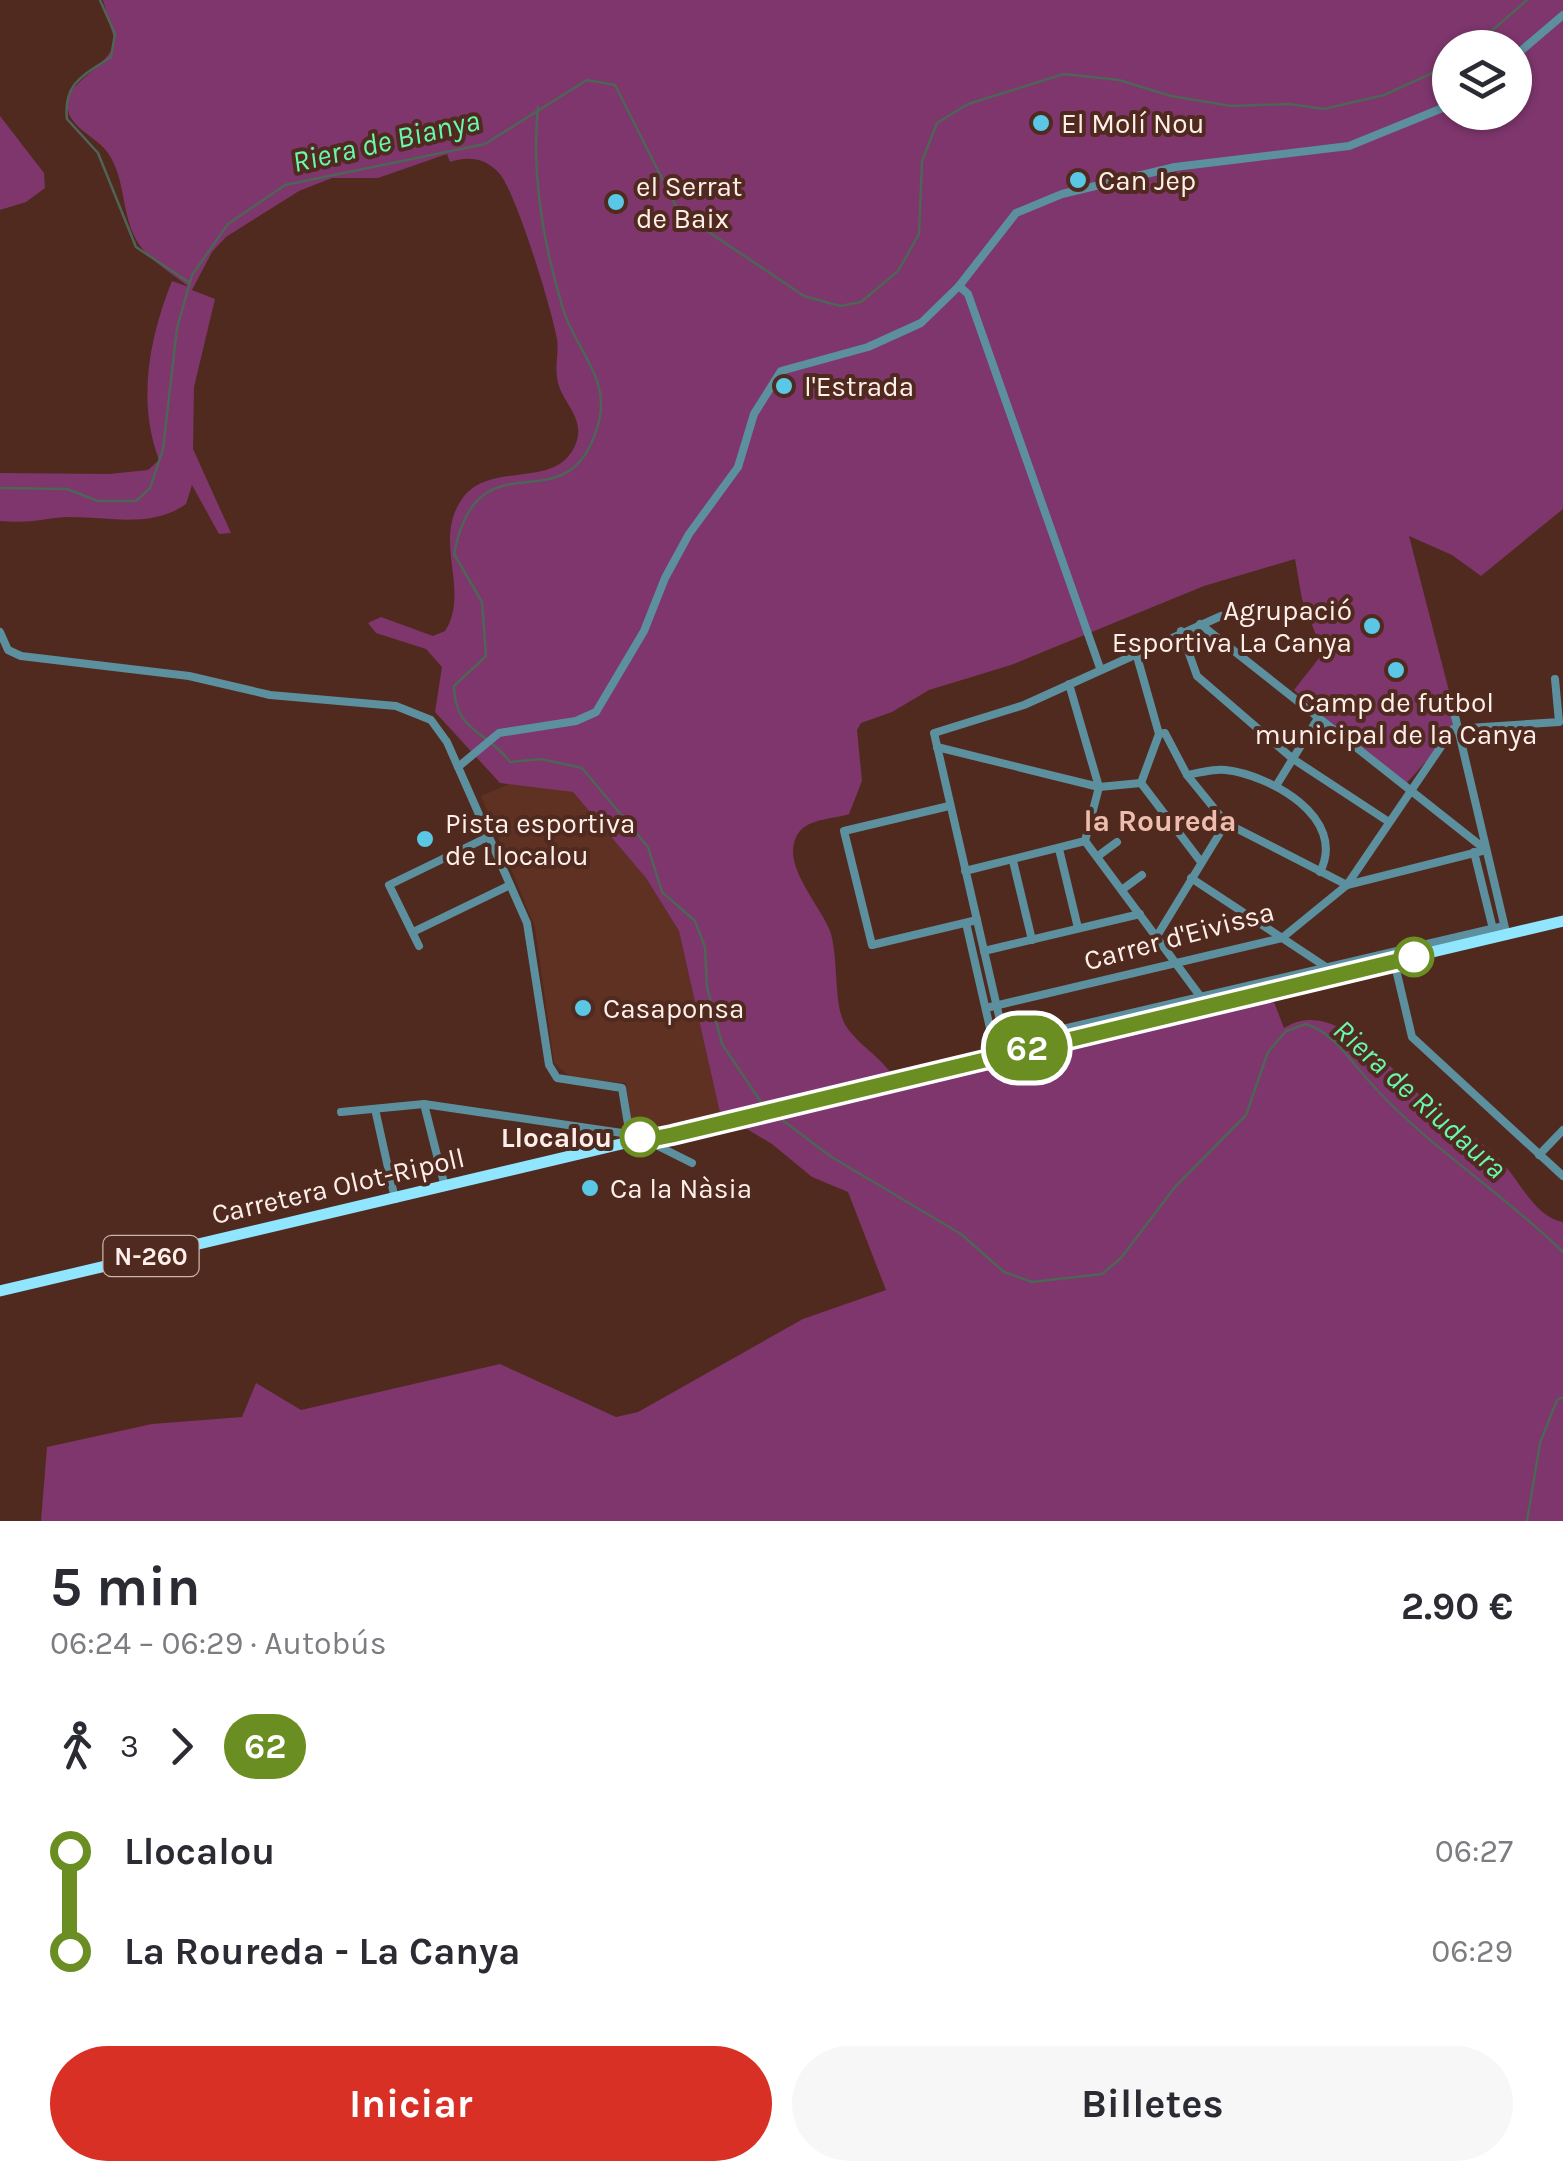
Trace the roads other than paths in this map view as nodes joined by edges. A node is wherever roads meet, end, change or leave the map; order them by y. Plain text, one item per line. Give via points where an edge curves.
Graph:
1 (1563, 15) edge
2 (1532, 41) edge
3 (1432, 111) edge
4 (959, 286) junction
5 (1221, 616) dead end
6 (1200, 624) junction
7 (1180, 631) junction
8 (0, 632) edge
9 (1136, 653) junction
10 (1100, 668) junction
11 (1556, 679) dead end
12 (1069, 684) junction
13 (1451, 699) dead end
14 (1318, 718) junction
15 (1458, 726) junction
16 (1159, 734) junction
17 (937, 747) junction
18 (1292, 759) junction
19 (458, 767) junction
20 (1187, 775) junction
21 (1141, 782) junction
22 (1099, 786) junction
23 (1276, 786) junction
24 (1408, 792) junction
25 (950, 806) junction
26 (1389, 822) junction
27 (1226, 823) junction
28 (488, 836) junction
29 (1086, 841) junction
30 (1117, 842) dead end
31 (1059, 849) junction
32 (1486, 850) junction
33 (1474, 852) junction
34 (1098, 856) junction
35 (1014, 860) junction
36 (1201, 862) junction
37 (964, 872) junction
38 (1320, 872) junction
39 (1142, 875) dead end
40 (1191, 878) junction
41 (510, 885) junction
42 (1347, 885) junction
43 (1123, 889) junction
44 (1140, 914) junction
45 (976, 920) junction
46 (1563, 921) edge
47 (966, 923) junction
48 (1078, 928) junction
49 (1493, 928) junction
50 (1506, 930) junction
51 (413, 932) junction
52 (1157, 936) junction
53 (1282, 938) junction
54 (1032, 940) junction
55 (419, 946) dead end
56 (984, 951) junction
57 (1394, 961) junction
58 (1178, 964) junction
59 (1326, 967) junction
60 (1200, 996) junction
61 (992, 1007) junction
62 (1006, 1042) junction
63 (994, 1046) junction
64 (424, 1104) junction
65 (375, 1109) junction
66 (341, 1112) dead end
67 (1563, 1130) edge
68 (630, 1139) junction
69 (647, 1140) junction
70 (1540, 1155) junction
71 (692, 1162) dead end
72 (440, 1164) junction
73 (390, 1174) junction
74 (1563, 1176) edge
75 (446, 1187) junction
76 (395, 1199) junction
77 (0, 1291) edge

1 - 2 street
3 - 4 street via 1349,146 1175,166 1062,194 1016,213
4 - 10 street via 968,294
4 - 19 street via 895,338 781,370 754,414 738,468 689,534 644,631 596,712 498,733
5 - 6 street
6 - 7 street
6 - 14 street
7 - 9 street
7 - 18 street via 1197,676
8 - 19 street via 8,650 21,656 414,710 440,731
9 - 10 street
9 - 16 street
10 - 12 street
11 - 15 street via 1559,722
12 - 17 street via 934,732
12 - 22 street
13 - 15 street
14 - 18 street
14 - 24 street
15 - 24 street
15 - 32 street
16 - 20 street via 1165,733
16 - 21 street
17 - 22 street
17 - 25 street
18 - 23 street
18 - 26 street
19 - 28 street
20 - 23 street via 1232,770
20 - 27 street
21 - 22 street
21 - 36 street
22 - 29 street
23 - 38 street via 1312,813 1324,844
24 - 26 street
24 - 32 street
25 - 37 street
25 - 47 street via 844,832 872,945
26 - 42 street
27 - 36 street
27 - 38 street
28 - 41 street
28 - 51 street via 389,885
29 - 31 street
29 - 34 street
30 - 34 street
31 - 35 street
31 - 48 street
32 - 33 street, Carrer d'Eivissa
32 - 50 street
33 - 42 street, Carrer d'Eivissa
33 - 49 street
34 - 43 street
35 - 37 street
35 - 54 street
36 - 40 street
37 - 45 street
38 - 42 street
39 - 43 street
40 - 52 street
40 - 53 street
41 - 51 street
41 - 68 street via 533,950 549,1065 556,1078 622,1088
42 - 53 street, Carrer d'Eivissa
43 - 44 street
44 - 48 street
44 - 52 street
45 - 47 street
45 - 56 street
46 - 50 main road, Carretera Olot-Ripoll / N-260
47 - 61 street
48 - 54 street
49 - 50 street
49 - 59 street
50 - 57 main road, Carretera Olot-Ripoll / N-260
51 - 55 street
52 - 58 street
53 - 58 street, Carrer d'Eivissa
53 - 59 street
54 - 56 street
56 - 61 street
57 - 63 main road, Carretera Olot-Ripoll / N-260
57 - 70 street via 1412,1037
58 - 60 street
58 - 61 street, Carrer d'Eivissa
59 - 60 street
60 - 62 street
61 - 62 street
61 - 63 street
62 - 63 street
63 - 69 main road, Carretera Olot-Ripoll / N-260
64 - 65 street
64 - 68 street
64 - 72 street
65 - 66 street
65 - 73 street
67 - 70 street
68 - 69 main road, Carretera Olot-Ripoll / N-260
68 - 75 main road, Carretera Olot-Ripoll / N-260
69 - 71 street
70 - 74 street
72 - 73 street
72 - 75 street
73 - 76 street
75 - 76 main road, Carretera Olot-Ripoll / N-260
76 - 77 main road, Carretera Olot-Ripoll / N-260

